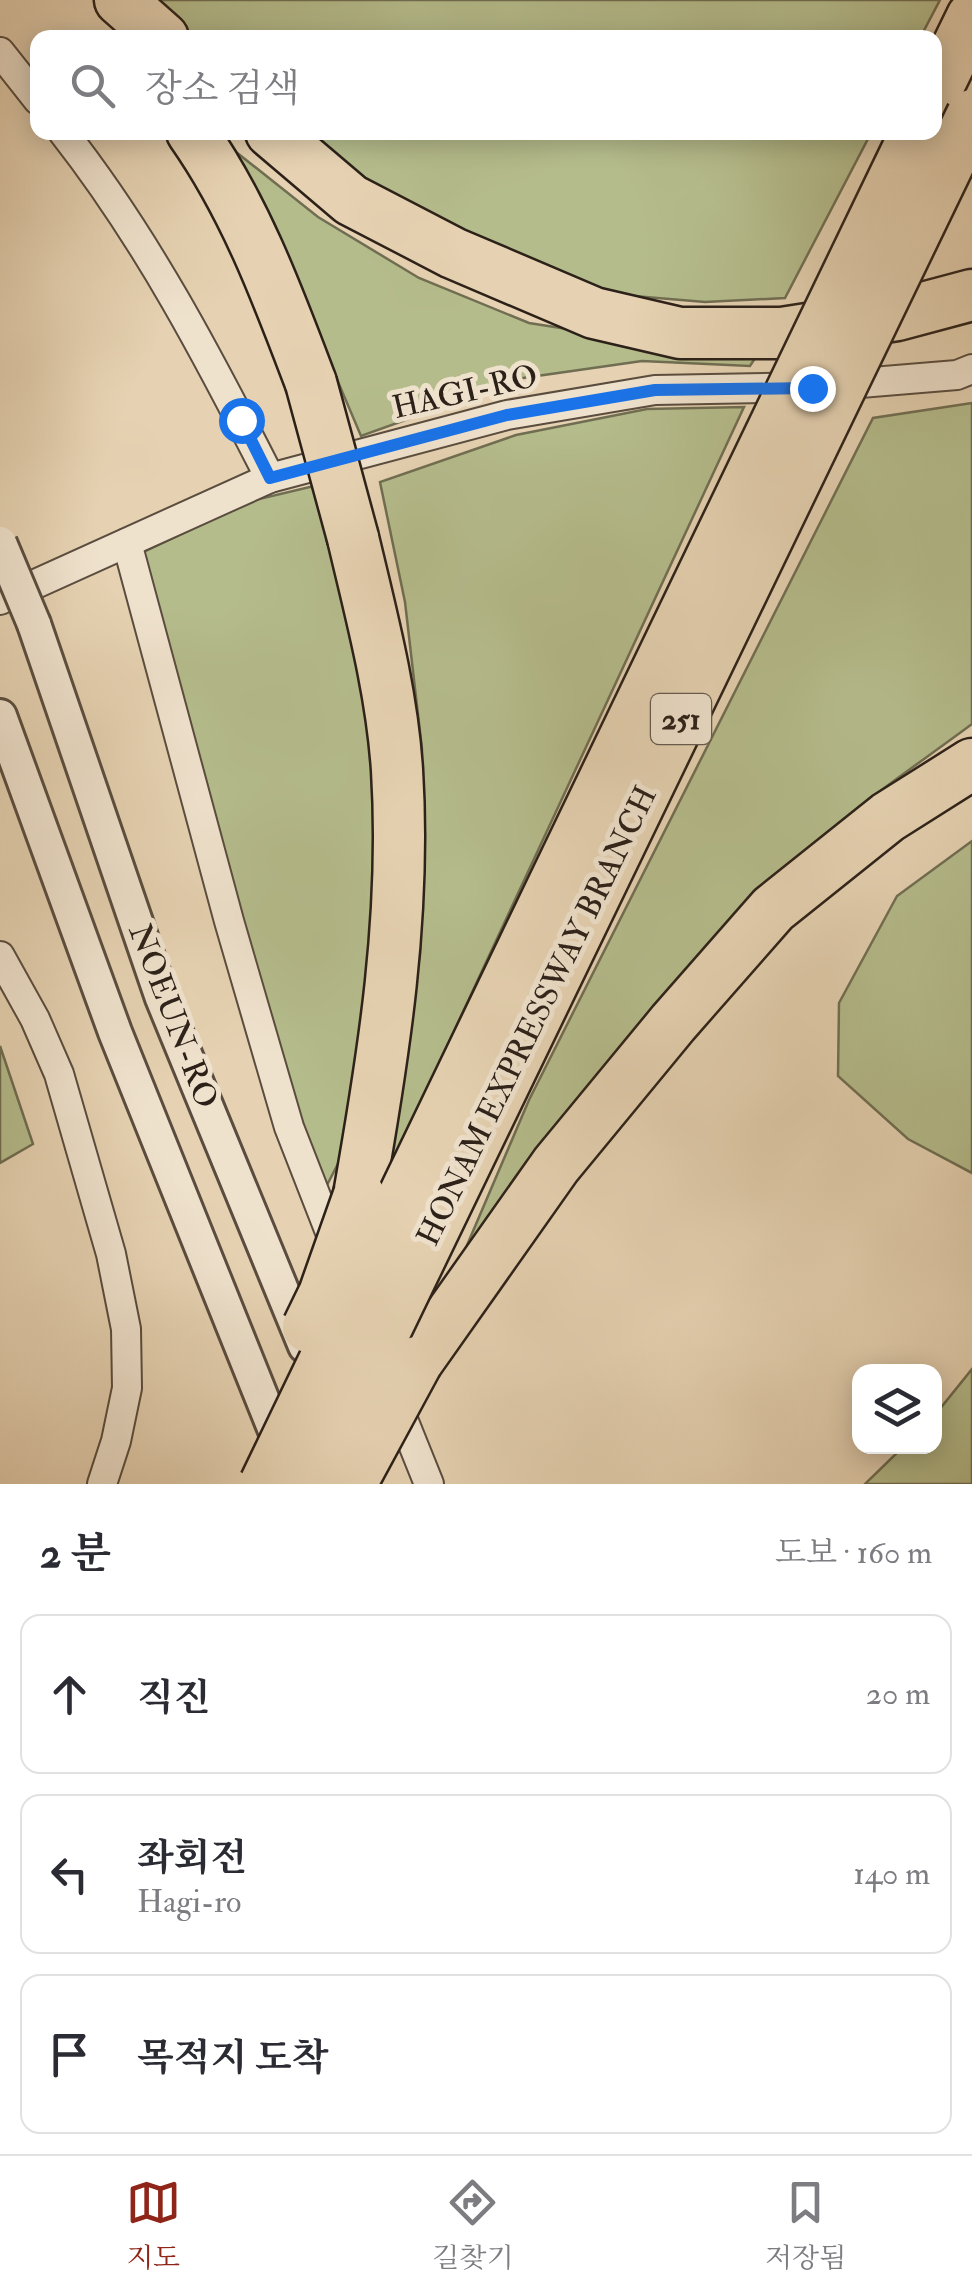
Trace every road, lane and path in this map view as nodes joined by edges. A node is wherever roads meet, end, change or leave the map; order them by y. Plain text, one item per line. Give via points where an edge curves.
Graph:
1 (86, 0) edge
2 (120, 0) edge
3 (972, 17) edge
4 (114, 30) edge
5 (154, 30) edge
6 (0, 52) edge
7 (942, 79) edge
8 (30, 90) edge
9 (972, 114) edge
10 (69, 140) edge
11 (198, 140) edge
12 (280, 140) edge
13 (912, 140) edge
14 (972, 295) edge
15 (972, 368) edge
16 (270, 478) junction
17 (0, 542) edge
18 (127, 543) junction
19 (0, 600) edge
20 (0, 716) edge
21 (972, 764) edge
22 (0, 956) edge
23 (405, 1426) junction
24 (350, 1468) edge
25 (102, 1484) edge
26 (231, 1484) edge
27 (265, 1484) edge
28 (296, 1484) edge
29 (310, 1484) edge
30 (362, 1484) edge
31 (430, 1484) edge

1 - 4 highway
2 - 5 highway
3 - 7 highway
6 - 8 street
9 - 29 highway, HONAM EXPRESSWAY BRANCH / 251, bridge
10 - 16 street via 167,283
11 - 26 highway, bridge via 222,174 270,276 312,383 380,652 397,768 399,908 359,1196 324,1294
12 - 14 highway via 351,200 452,253 594,312 680,333 782,333
13 - 27 highway, HONAM EXPRESSWAY BRANCH / 251, bridge
15 - 16 street, HAGI-RO via 958,375 812,388 655,390 507,415
16 - 18 street, HAGI-RO
17 - 24 street, NOEUN-RO, bridge via 162,998
18 - 19 street, HAGI-RO
18 - 23 street via 289,1127
20 - 28 street, NOEUN-RO via 115,1032
21 - 24 highway, bridge via 888,818 773,909 672,1023 556,1165 416,1362
22 - 25 street via 59,1074 112,1254 126,1329 127,1388
23 - 24 street
23 - 31 street
24 - 30 street, NOEUN-RO

